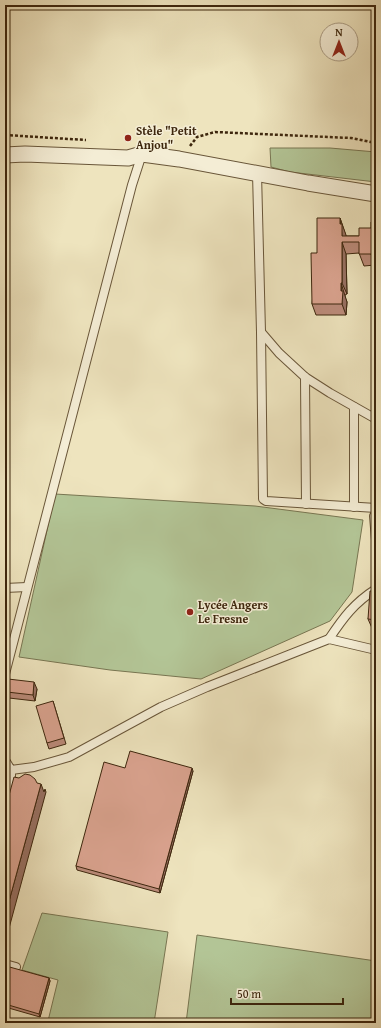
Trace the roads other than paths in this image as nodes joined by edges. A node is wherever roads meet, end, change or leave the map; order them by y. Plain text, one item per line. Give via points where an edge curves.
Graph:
1 (142, 154) junction
2 (5, 155) edge
3 (257, 173) junction
4 (376, 194) edge
5 (261, 332) junction
6 (306, 377) junction
7 (354, 406) junction
8 (376, 419) edge
9 (306, 504) junction
10 (354, 507) junction
11 (376, 508) edge
12 (376, 514) edge
13 (376, 540) edge
14 (27, 587) junction
15 (5, 588) edge
16 (376, 589) edge
17 (329, 639) junction
18 (376, 650) edge
19 (5, 674) edge
20 (5, 760) edge
21 (12, 770) junction
22 (5, 815) edge
23 (5, 964) edge
24 (16, 967) edge

1 - 2 street via 128,158
1 - 3 street
1 - 14 lane
3 - 4 street
3 - 5 lane
5 - 6 lane
5 - 9 lane via 263,499
6 - 7 lane
6 - 9 lane
7 - 8 lane
7 - 10 lane
9 - 10 lane
10 - 11 lane
12 - 13 lane
14 - 15 lane
14 - 19 lane
16 - 17 lane via 362,598
17 - 18 lane
17 - 21 lane via 161,707 69,757 34,768
20 - 21 lane
21 - 22 lane via 11,793
23 - 24 lane

